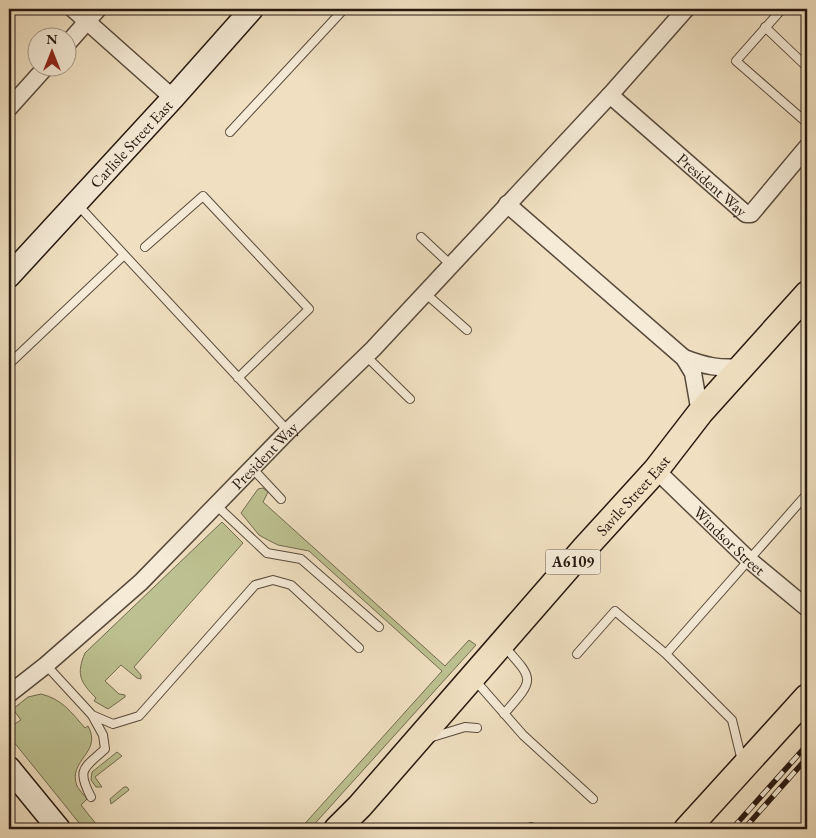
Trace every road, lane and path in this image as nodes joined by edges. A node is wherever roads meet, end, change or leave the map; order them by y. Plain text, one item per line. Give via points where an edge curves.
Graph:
1 (73, 9) edge
2 (98, 9) edge
3 (252, 9) edge
4 (344, 9) edge
5 (686, 9) edge
6 (782, 9) edge
7 (86, 22) junction
8 (765, 27) junction
9 (78, 31) edge
10 (807, 67) edge
11 (36, 78) edge
12 (610, 95) junction
13 (173, 98) junction
14 (9, 108) edge
15 (807, 123) edge
16 (230, 132) dead end
17 (807, 147) edge
18 (76, 202) junction
19 (508, 204) junction
20 (421, 237) dead end
21 (145, 247) dead end
22 (124, 255) junction
23 (451, 265) junction
24 (9, 276) edge
25 (425, 293) junction
26 (807, 294) edge
27 (467, 330) dead end
28 (366, 356) junction
29 (684, 358) junction
30 (9, 364) edge
31 (742, 367) junction
32 (238, 378) junction
33 (410, 399) dead end
34 (700, 413) junction
35 (288, 432) junction
36 (252, 468) junction
37 (656, 470) junction
38 (807, 494) edge
39 (281, 499) dead end
40 (216, 505) junction
41 (748, 559) junction
42 (807, 608) edge
43 (379, 627) dead end
44 (502, 644) junction
45 (359, 648) dead end
46 (576, 654) dead end
47 (666, 654) junction
48 (46, 665) junction
49 (472, 678) junction
50 (9, 694) edge
51 (807, 697) edge
52 (504, 714) junction
53 (92, 716) junction
54 (476, 728) dead end
55 (415, 743) junction
56 (9, 768) edge
57 (744, 768) junction
58 (91, 797) dead end
59 (593, 799) dead end
60 (59, 829) edge
61 (337, 829) edge
62 (687, 829) edge

1 - 7 street
2 - 7 street
3 - 13 main road, Carlisle Street East
4 - 16 lane
5 - 12 street, President Way
6 - 8 lane
7 - 9 street
7 - 13 street
8 - 10 lane
8 - 15 lane via 736,61
11 - 14 street
12 - 17 street, President Way via 746,214 750,214
12 - 19 street, President Way
13 - 18 main road, Carlisle Street East
18 - 22 lane
18 - 24 main road, Carlisle Street East
19 - 23 street, President Way
19 - 29 street
20 - 23 lane
21 - 32 lane via 202,196 309,309
22 - 30 lane
22 - 32 lane
23 - 25 street, President Way
25 - 27 lane
25 - 28 street, President Way
26 - 31 main road, Savile Street East / A6109
28 - 33 lane
28 - 35 street, President Way
29 - 31 street via 707,366
29 - 34 street via 693,373
31 - 34 main road, Savile Street East / A6109
32 - 35 lane
34 - 37 main road, Savile Street East / A6109
35 - 36 street, President Way
36 - 39 lane
36 - 40 street, President Way
37 - 41 street, Windsor Street
37 - 44 main road, Savile Street East / A6109
38 - 41 lane
40 - 43 lane via 267,553 301,558
40 - 48 street, President Way via 142,582
41 - 42 street, Windsor Street
41 - 47 lane
44 - 49 main road, Savile Street East / A6109
44 - 52 lane via 523,668 528,679 526,688
45 - 53 lane via 291,584 273,580 255,584 138,716 113,724
46 - 47 lane via 615,611
47 - 57 lane via 732,720
48 - 50 street, President Way
48 - 53 lane
49 - 52 lane
49 - 55 main road, Savile Street East / A6109
51 - 57 main road
52 - 59 lane
53 - 58 lane via 105,749 84,767 84,784
54 - 55 lane via 465,727
55 - 61 main road, Savile Street East / A6109
56 - 60 main road
57 - 62 main road

